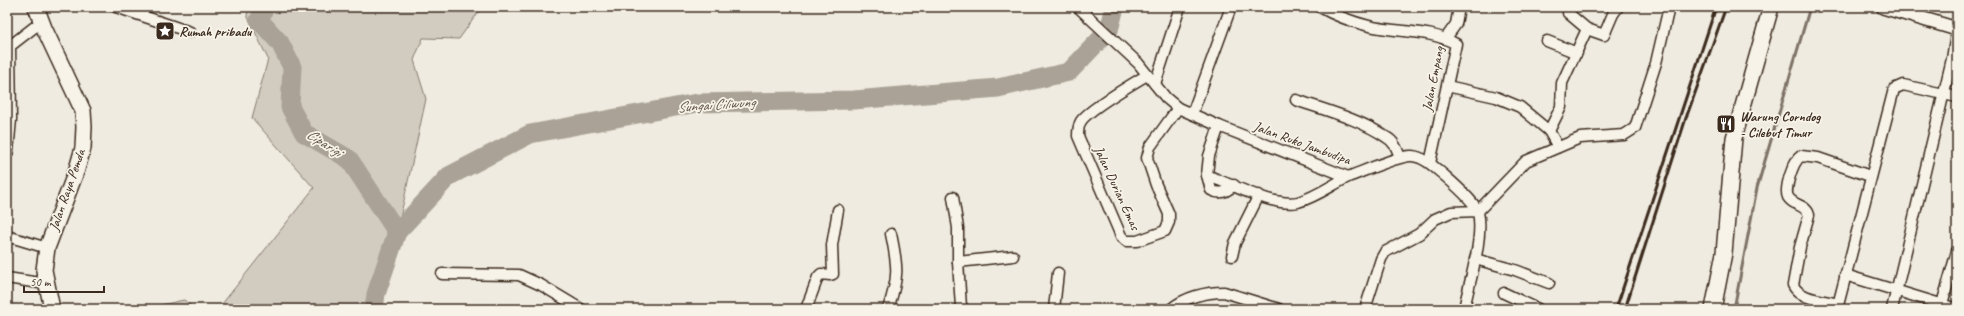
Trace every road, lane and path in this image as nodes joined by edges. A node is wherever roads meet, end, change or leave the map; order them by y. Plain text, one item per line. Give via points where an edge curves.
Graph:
1 (36, 7) edge
2 (116, 7) edge
3 (1078, 7) edge
4 (1180, 7) edge
5 (1231, 7) edge
6 (1320, 7) edge
7 (1459, 7) edge
8 (1618, 7) edge
9 (1669, 7) edge
10 (1771, 7) edge
11 (1883, 7) edge
12 (1568, 13) dead end
13 (41, 22) junction
14 (1587, 29) junction
15 (1957, 29) edge
16 (190, 32) dead end
17 (1446, 38) junction
18 (1547, 40) dead end
19 (1577, 53) junction
20 (1147, 75) junction
21 (1155, 84) junction
22 (1447, 86) junction
23 (1944, 94) junction
24 (1957, 97) edge
25 (1296, 100) dead end
26 (1178, 108) junction
27 (1192, 114) junction
28 (9, 119) edge
29 (1219, 126) junction
30 (1549, 131) junction
31 (1558, 147) junction
32 (8, 152) edge
33 (1400, 157) junction
34 (1430, 163) junction
35 (1870, 176) junction
36 (1348, 177) junction
37 (1259, 195) junction
38 (953, 197) dead end
39 (838, 210) dead end
40 (1478, 211) junction
41 (891, 234) dead end
42 (7, 236) edge
43 (46, 248) junction
44 (1957, 251) edge
45 (1012, 256) dead end
46 (1232, 256) dead end
47 (1475, 259) junction
48 (958, 262) junction
49 (1058, 273) dead end
50 (442, 274) dead end
51 (1845, 276) junction
52 (7, 278) edge
53 (1549, 283) dead end
54 (47, 286) junction
55 (29, 287) dead end
56 (1896, 291) junction
57 (1504, 293) dead end
58 (1931, 301) junction
59 (1942, 304) junction
60 (1838, 306) edge
61 (1957, 308) edge
62 (52, 309) edge
63 (581, 309) edge
64 (806, 309) edge
65 (888, 309) edge
66 (964, 309) edge
67 (1054, 309) edge
68 (1171, 309) edge
69 (1277, 309) edge
70 (1365, 309) edge
71 (1464, 309) edge
72 (1538, 309) edge
73 (1712, 309) edge
74 (1892, 309) edge
75 (1922, 309) edge

1 - 13 main road, Jalan Raya Pemda
2 - 16 street
3 - 20 street, Jalan Ruko Jambudipa via 1138,63
4 - 21 street
5 - 27 street
6 - 17 street, Jalan Empang via 1369,26
7 - 17 street via 1456,24
8 - 14 street via 1604,35
9 - 31 street via 1656,63 1635,128 1624,135 1580,138
10 - 73 main road via 1734,138 1724,253
11 - 15 street
12 - 14 street
13 - 28 street via 10,46
13 - 43 main road, Jalan Raya Pemda via 83,111 84,127 83,148 77,169
14 - 19 street
15 - 23 street
17 - 22 street, Jalan Empang via 1456,44
18 - 19 street
19 - 30 street via 1562,83 1561,106
20 - 21 street, Jalan Ruko Jambudipa
20 - 26 street, Jalan Durian Emas via 1100,106 1082,120 1078,127 1078,136 1121,236 1126,241 1137,242 1165,231 1168,227 1169,214 1147,158 1150,147
21 - 26 street, Jalan Ruko Jambudipa
22 - 30 street via 1496,97 1520,107
22 - 34 street, Jalan Empang
23 - 24 street
23 - 35 street via 1904,85 1894,89
23 - 56 street
25 - 33 street via 1352,120 1387,137 1395,145
26 - 27 street, Jalan Ruko Jambudipa
27 - 29 street, Jalan Ruko Jambudipa
28 - 32 street
29 - 36 street, Jalan Ruko Jambudipa
29 - 37 street via 1209,156 1207,175
30 - 31 street
31 - 40 street via 1526,161
33 - 34 street, Jalan Ruko Jambudipa via 1422,158
33 - 36 street, Jalan Ruko Jambudipa
34 - 40 street, Jalan Ruko Jambudipa via 1456,185
35 - 51 street
35 - 60 street via 1818,158 1801,156 1794,164 1788,184 1789,199 1803,206 1809,215 1793,285 1797,292
36 - 37 street via 1297,202 1276,201
37 - 46 street via 1235,243
38 - 48 street via 958,228
39 - 64 street via 832,245 833,274 821,274 818,277
40 - 47 street
40 - 70 street via 1451,212 1435,219 1419,234 1385,252
41 - 65 street via 897,278
42 - 43 street
43 - 54 main road, Jalan Raya Pemda via 44,270
44 - 59 street
45 - 48 street
47 - 53 street
47 - 71 street
48 - 66 street via 960,303
49 - 67 street
50 - 63 street via 518,275 541,285
51 - 56 street
51 - 60 street
52 - 54 street
54 - 55 street
54 - 62 main road, Jalan Raya Pemda
56 - 58 street
56 - 74 street
57 - 72 street
58 - 59 street
58 - 75 street
59 - 61 street
68 - 69 street via 1201,293 1215,292 1224,292

